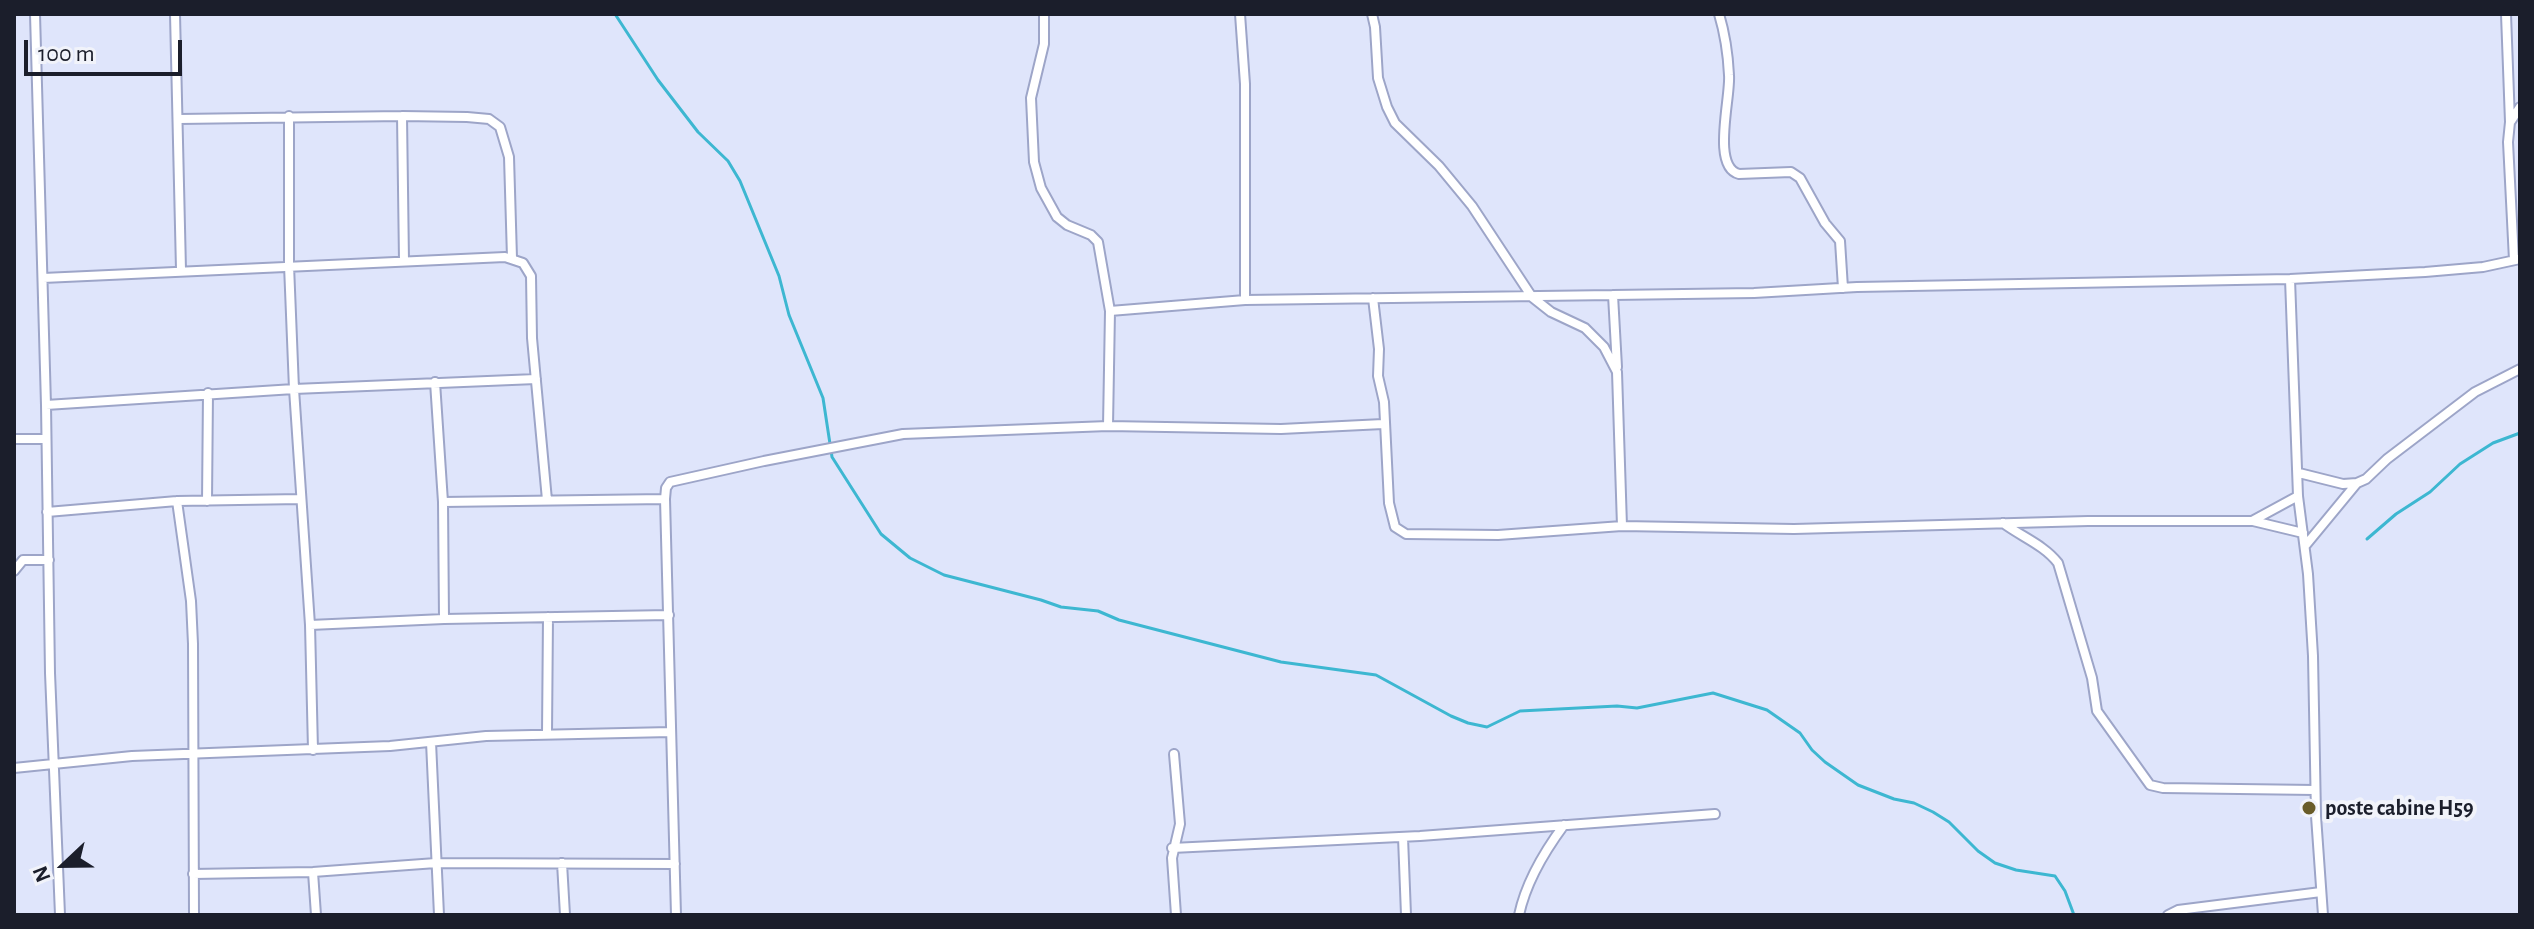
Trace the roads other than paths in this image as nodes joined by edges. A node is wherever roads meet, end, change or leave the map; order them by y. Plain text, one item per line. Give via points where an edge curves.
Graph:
1 (35, 14) edge
2 (175, 14) edge
3 (1044, 14) edge
4 (1240, 14) edge
5 (1372, 14) edge
6 (1719, 14) edge
7 (2506, 14) edge
8 (2520, 107) edge
9 (289, 116) junction
10 (402, 116) junction
11 (179, 119) junction
12 (2510, 122) junction
13 (512, 258) junction
14 (2517, 260) edge
15 (404, 261) junction
16 (289, 265) junction
17 (181, 270) junction
18 (43, 278) junction
19 (2290, 279) junction
20 (1843, 288) junction
21 (1613, 295) junction
22 (1532, 297) junction
23 (1373, 298) junction
24 (1245, 300) junction
25 (1110, 311) junction
26 (2520, 369) edge
27 (1617, 372) junction
28 (536, 379) junction
29 (435, 382) junction
30 (294, 389) junction
31 (208, 393) junction
32 (46, 405) junction
33 (1383, 424) junction
34 (1108, 426) junction
35 (14, 439) edge
36 (46, 439) junction
37 (2299, 473) junction
38 (2357, 483) junction
39 (2298, 496) junction
40 (301, 499) junction
41 (665, 499) junction
42 (547, 500) junction
43 (177, 501) junction
44 (207, 501) junction
45 (443, 502) junction
46 (47, 512) junction
47 (2252, 521) junction
48 (2003, 523) junction
49 (1622, 526) junction
50 (2303, 533) junction
51 (2305, 546) junction
52 (49, 560) junction
53 (14, 571) edge
54 (669, 615) junction
55 (548, 617) junction
56 (444, 619) junction
57 (310, 625) junction
58 (671, 732) junction
59 (547, 733) junction
60 (431, 742) junction
61 (313, 750) junction
62 (194, 753) junction
63 (1174, 754) dead end
64 (53, 765) junction
65 (14, 768) edge
66 (2315, 790) junction
67 (1715, 814) dead end
68 (1564, 825) junction
69 (1403, 837) junction
70 (1172, 848) junction
71 (436, 863) junction
72 (562, 863) junction
73 (675, 864) junction
74 (313, 872) junction
75 (193, 874) junction
76 (2321, 892) junction
77 (60, 915) edge
78 (194, 915) edge
79 (316, 915) edge
80 (439, 915) edge
81 (565, 915) edge
82 (676, 915) edge
83 (1176, 915) edge
84 (1406, 915) edge
85 (1519, 915) edge
86 (2168, 915) edge
87 (2323, 915) edge

1 - 18 street
2 - 11 street
3 - 25 street via 1044,44 1031,98 1034,162 1057,217 1098,242
4 - 24 street
5 - 22 street via 1378,78 1391,115 1472,206
6 - 20 street via 1730,77 1723,131 1728,166 1739,174 1795,173 1840,241
7 - 12 street
8 - 12 street
9 - 10 street
9 - 11 street
9 - 16 street
10 - 13 street via 481,117 500,127 509,157
10 - 15 street
11 - 17 street
12 - 14 street
13 - 15 street
13 - 28 street via 531,276
14 - 19 street via 2425,272
15 - 16 street
16 - 17 street
16 - 30 street
17 - 18 street
18 - 32 street
19 - 20 street
19 - 37 street
20 - 21 street
21 - 22 street
21 - 27 street
22 - 23 street
22 - 27 street via 1585,328 1604,347
23 - 24 street
23 - 33 street
24 - 25 street
25 - 34 street
26 - 38 street via 2475,392
27 - 49 street
28 - 29 street
28 - 42 street
29 - 30 street
29 - 45 street
30 - 31 street
30 - 40 street
31 - 32 street
31 - 44 street
32 - 36 street
33 - 34 street via 1281,429
33 - 49 street via 1389,503 1400,532 1498,535
34 - 41 street via 903,434 679,479 668,485
35 - 36 street
36 - 46 street
37 - 38 street
37 - 39 street
38 - 51 street
39 - 47 street
39 - 50 street
40 - 44 street
40 - 57 street
41 - 42 street
41 - 54 street
42 - 45 street
43 - 44 street
43 - 46 street
43 - 62 street via 191,601
45 - 56 street
46 - 52 street
47 - 48 street
47 - 50 street
48 - 49 street via 1794,529
48 - 66 street via 2049,551 2058,563 2097,711 2150,785
50 - 51 street
51 - 66 street
52 - 53 street via 23,560
52 - 64 street
54 - 55 street
54 - 58 street
55 - 56 street
55 - 59 street
56 - 57 street
57 - 61 street
58 - 59 street
58 - 73 street
59 - 60 street
60 - 61 street
60 - 71 street
61 - 62 street
62 - 64 street
62 - 75 street
63 - 70 street via 1180,824
64 - 65 street
64 - 77 street
66 - 76 street
67 - 68 street
68 - 69 street
68 - 85 street via 1542,856
69 - 70 street
69 - 84 street
70 - 83 street
71 - 72 street
71 - 74 street
71 - 80 street
72 - 73 street
72 - 81 street
73 - 82 street
74 - 75 street
74 - 79 street
75 - 78 street
76 - 86 street
76 - 87 street

